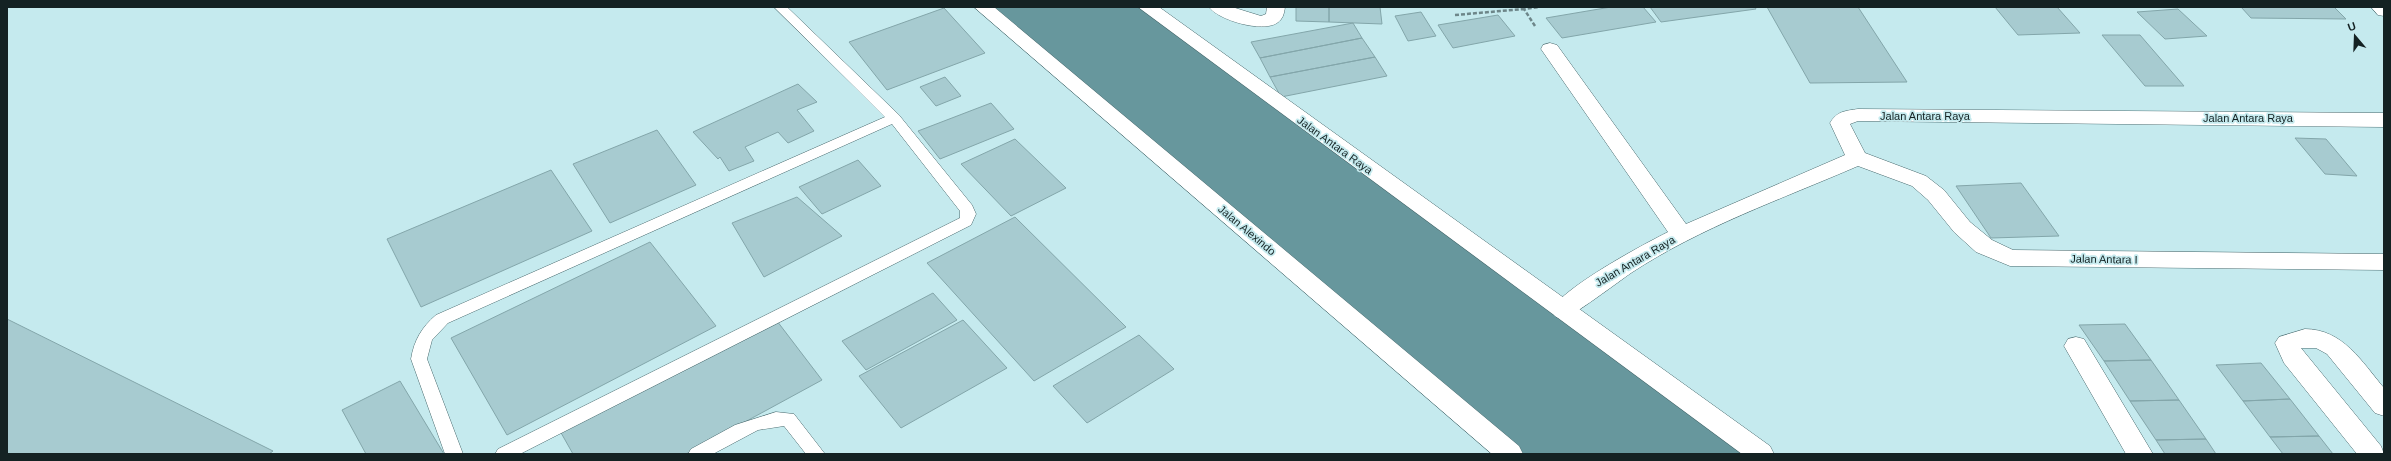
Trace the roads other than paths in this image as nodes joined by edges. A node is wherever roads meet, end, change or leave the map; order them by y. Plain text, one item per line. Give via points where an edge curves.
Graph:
1 (780, 7) edge
2 (983, 7) edge
3 (1146, 7) edge
4 (1218, 7) edge
5 (1276, 7) edge
6 (2380, 7) edge
7 (2384, 11) edge
8 (1550, 49) dead end
9 (894, 118) junction
10 (2384, 120) edge
11 (1857, 158) junction
12 (1682, 235) junction
13 (2384, 262) edge
14 (1564, 310) junction
15 (2076, 346) dead end
16 (2384, 406) edge
17 (454, 454) edge
18 (504, 454) edge
19 (697, 454) edge
20 (816, 454) edge
21 (1510, 454) edge
22 (1761, 454) edge
23 (2140, 454) edge
24 (2372, 454) edge

1 - 9 lane
2 - 21 street, Jalan Alexindo
3 - 14 street, Jalan Antara Raya
4 - 5 street via 1245,20 1257,22 1270,19 1276,12
6 - 7 street
8 - 12 street
9 - 17 lane via 442,319 426,333 420,346 419,359
9 - 18 lane via 967,209 969,214 966,221
10 - 11 street, Jalan Antara Raya via 1858,115 1845,117 1840,123
11 - 12 street, Jalan Antara Raya
11 - 13 street, Jalan Antara I via 1919,181 1936,196 1962,227 1984,246 2010,258
12 - 14 street, Jalan Antara Raya via 1592,285
14 - 22 street, Jalan Antara Raya
15 - 23 street
16 - 24 street via 2335,347 2325,340 2299,338 2287,343 2293,356
19 - 20 lane via 763,421 777,418 788,419

